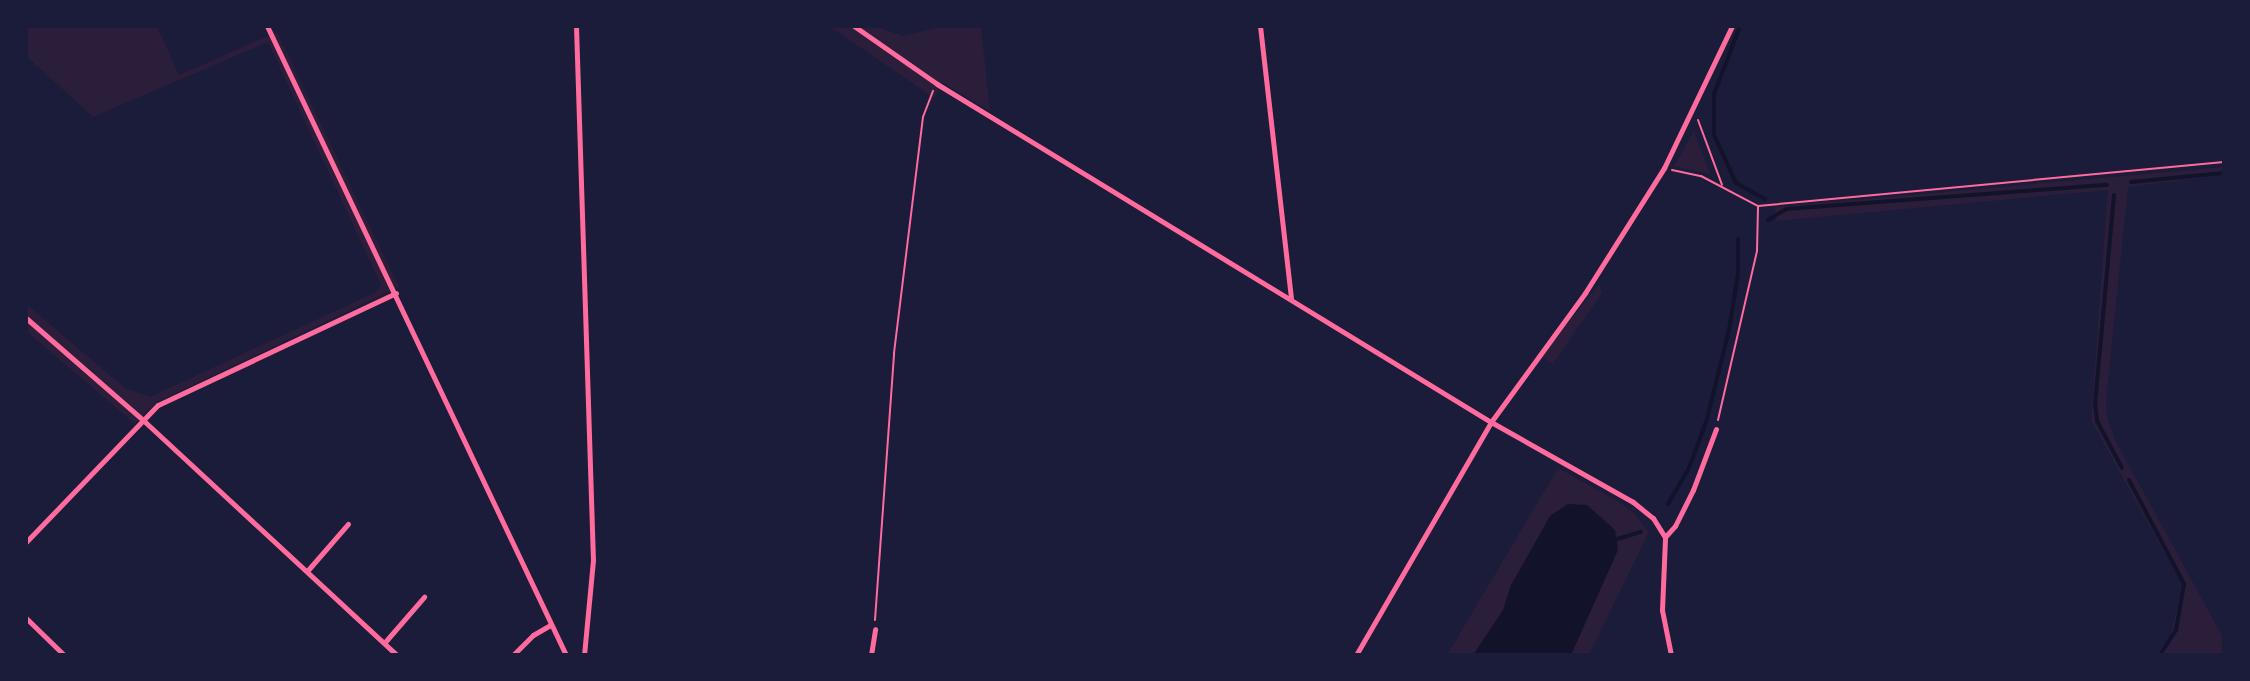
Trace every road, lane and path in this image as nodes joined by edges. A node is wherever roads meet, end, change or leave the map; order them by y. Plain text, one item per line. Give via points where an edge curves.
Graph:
1 (267, 26) edge
2 (576, 26) edge
3 (854, 26) edge
4 (1260, 26) edge
5 (1732, 26) edge
6 (937, 84) junction
7 (1695, 111) junction
8 (2224, 162) edge
9 (1664, 168) junction
10 (1723, 186) junction
11 (1758, 206) junction
12 (396, 293) junction
13 (1291, 300) junction
14 (26, 318) edge
15 (144, 421) junction
16 (1491, 422) junction
17 (1716, 429) joint
18 (348, 524) dead end
19 (1665, 537) junction
20 (26, 542) edge
21 (308, 570) junction
22 (424, 597) dead end
23 (26, 618) edge
24 (550, 625) junction
25 (875, 629) joint
26 (385, 642) junction
27 (64, 655) edge
28 (397, 655) edge
29 (513, 655) edge
30 (566, 655) edge
31 (584, 655) edge
32 (871, 655) edge
33 (1356, 655) edge
34 (1671, 655) edge

1 - 12 street
2 - 31 street via 593,560
3 - 6 street
4 - 13 street
5 - 7 street
6 - 13 street
6 - 25 path via 923,117 894,353
7 - 9 street
7 - 10 path
8 - 11 path
9 - 10 path
9 - 16 street via 1585,293
10 - 11 path
11 - 17 path via 1757,251
12 - 15 street via 158,405
12 - 24 street
13 - 16 street
14 - 15 street
15 - 20 street
15 - 21 street
16 - 19 street via 1633,502
16 - 33 street
17 - 19 street via 1693,490
18 - 21 street
19 - 34 street via 1662,610
21 - 26 street
22 - 26 street
23 - 27 street
24 - 29 street
24 - 30 street
25 - 32 street
26 - 28 street

